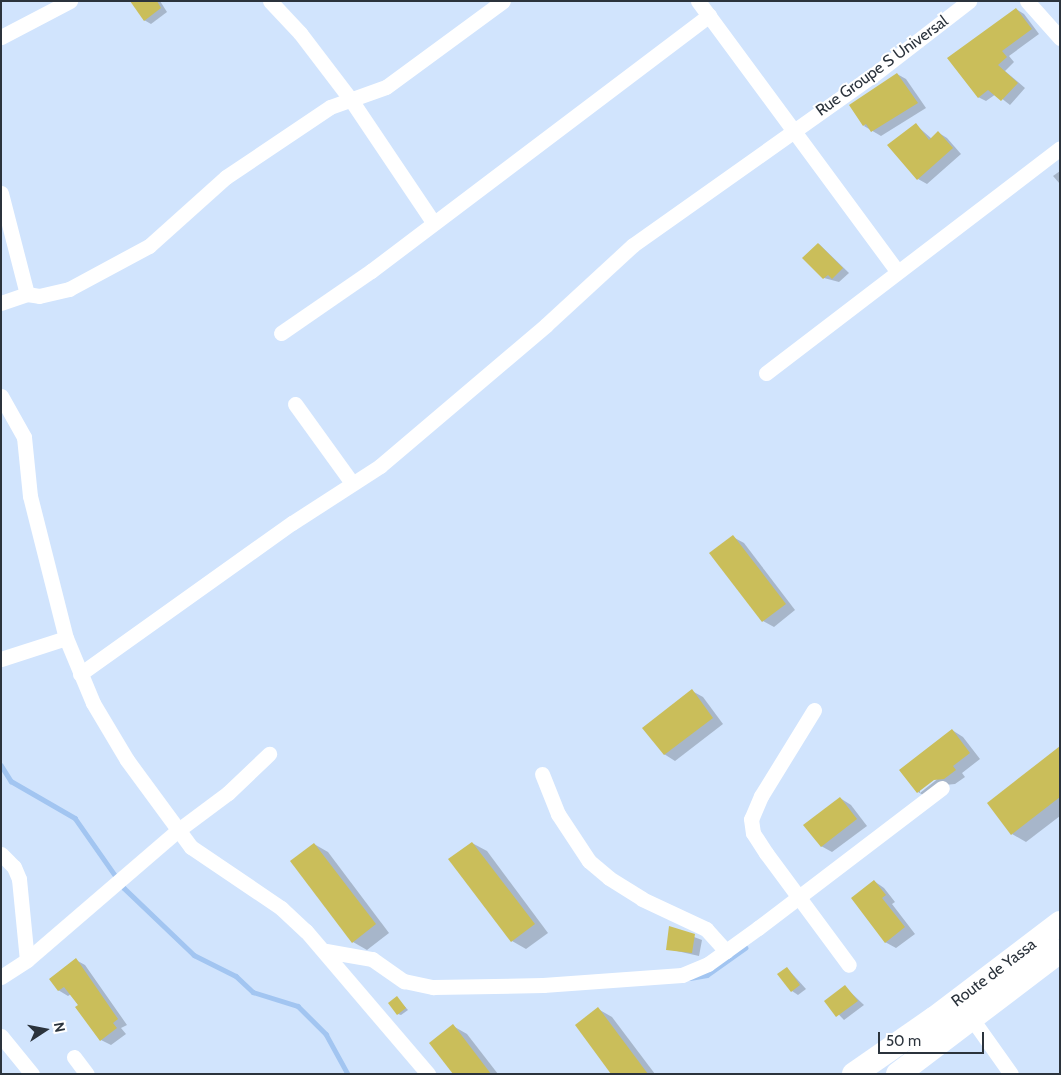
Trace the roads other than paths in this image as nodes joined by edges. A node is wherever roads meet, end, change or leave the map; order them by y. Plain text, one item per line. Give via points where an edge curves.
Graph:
1 (70, 1) edge
2 (270, 1) edge
3 (503, 1) edge
4 (698, 1) edge
5 (969, 1) edge
6 (1027, 1) edge
7 (709, 16) junction
8 (1, 36) edge
9 (1060, 38) edge
10 (351, 100) junction
11 (794, 130) junction
12 (1060, 148) edge
13 (1, 193) edge
14 (433, 222) junction
15 (896, 270) junction
16 (27, 294) junction
17 (1, 302) edge
18 (281, 333) dead end
19 (766, 373) dead end
20 (1, 396) edge
21 (296, 404) dead end
22 (352, 483) junction
23 (66, 638) junction
24 (1, 659) edge
25 (80, 674) junction
26 (814, 710) dead end
27 (269, 754) dead end
28 (542, 774) dead end
29 (942, 788) dead end
30 (178, 831) junction
31 (1, 854) edge
32 (798, 897) junction
33 (1060, 923) edge
34 (326, 951) junction
35 (726, 951) junction
36 (1060, 951) edge
37 (27, 960) junction
38 (849, 965) dead end
39 (1, 977) edge
40 (972, 1019) junction
41 (1, 1036) edge
42 (904, 1040) junction
43 (74, 1057) dead end
44 (907, 1067) edge
45 (32, 1074) edge
46 (87, 1074) edge
47 (428, 1074) edge
48 (854, 1074) edge
49 (1011, 1074) edge

1 - 8 street
2 - 10 street via 300,33
3 - 10 street via 386,87
4 - 7 street
5 - 11 street, Rue Groupe S Universal
6 - 9 street
7 - 11 street
7 - 14 street
10 - 14 street
10 - 16 street via 330,107 226,177 149,246 68,289 39,296
11 - 15 street
11 - 22 street, Rue Groupe S Universal via 633,245 441,415 380,466
12 - 15 street
13 - 16 street
14 - 18 street via 371,271
15 - 19 street
16 - 17 street
20 - 23 street via 24,437 30,496
21 - 22 street
22 - 25 street, Rue Groupe S Universal
23 - 24 street
23 - 25 street
25 - 30 street via 93,704 127,760
26 - 32 street via 761,796 752,819 753,832
27 - 30 street via 228,793
28 - 35 street via 558,814 589,861 642,898 706,929
29 - 32 street
30 - 34 street via 191,847 281,908
30 - 37 street
31 - 37 street via 14,867 19,879
32 - 35 street
32 - 38 street
33 - 42 main road, Route de Yassa
34 - 35 street via 372,959 404,980 433,987 543,985 682,975 708,964
34 - 47 street via 382,1023
36 - 40 main road, Route de Yassa
37 - 39 street
40 - 44 main road, Route de Yassa
40 - 49 street
41 - 45 street
42 - 44 main road
42 - 48 main road, Route de Yassa
43 - 46 street

